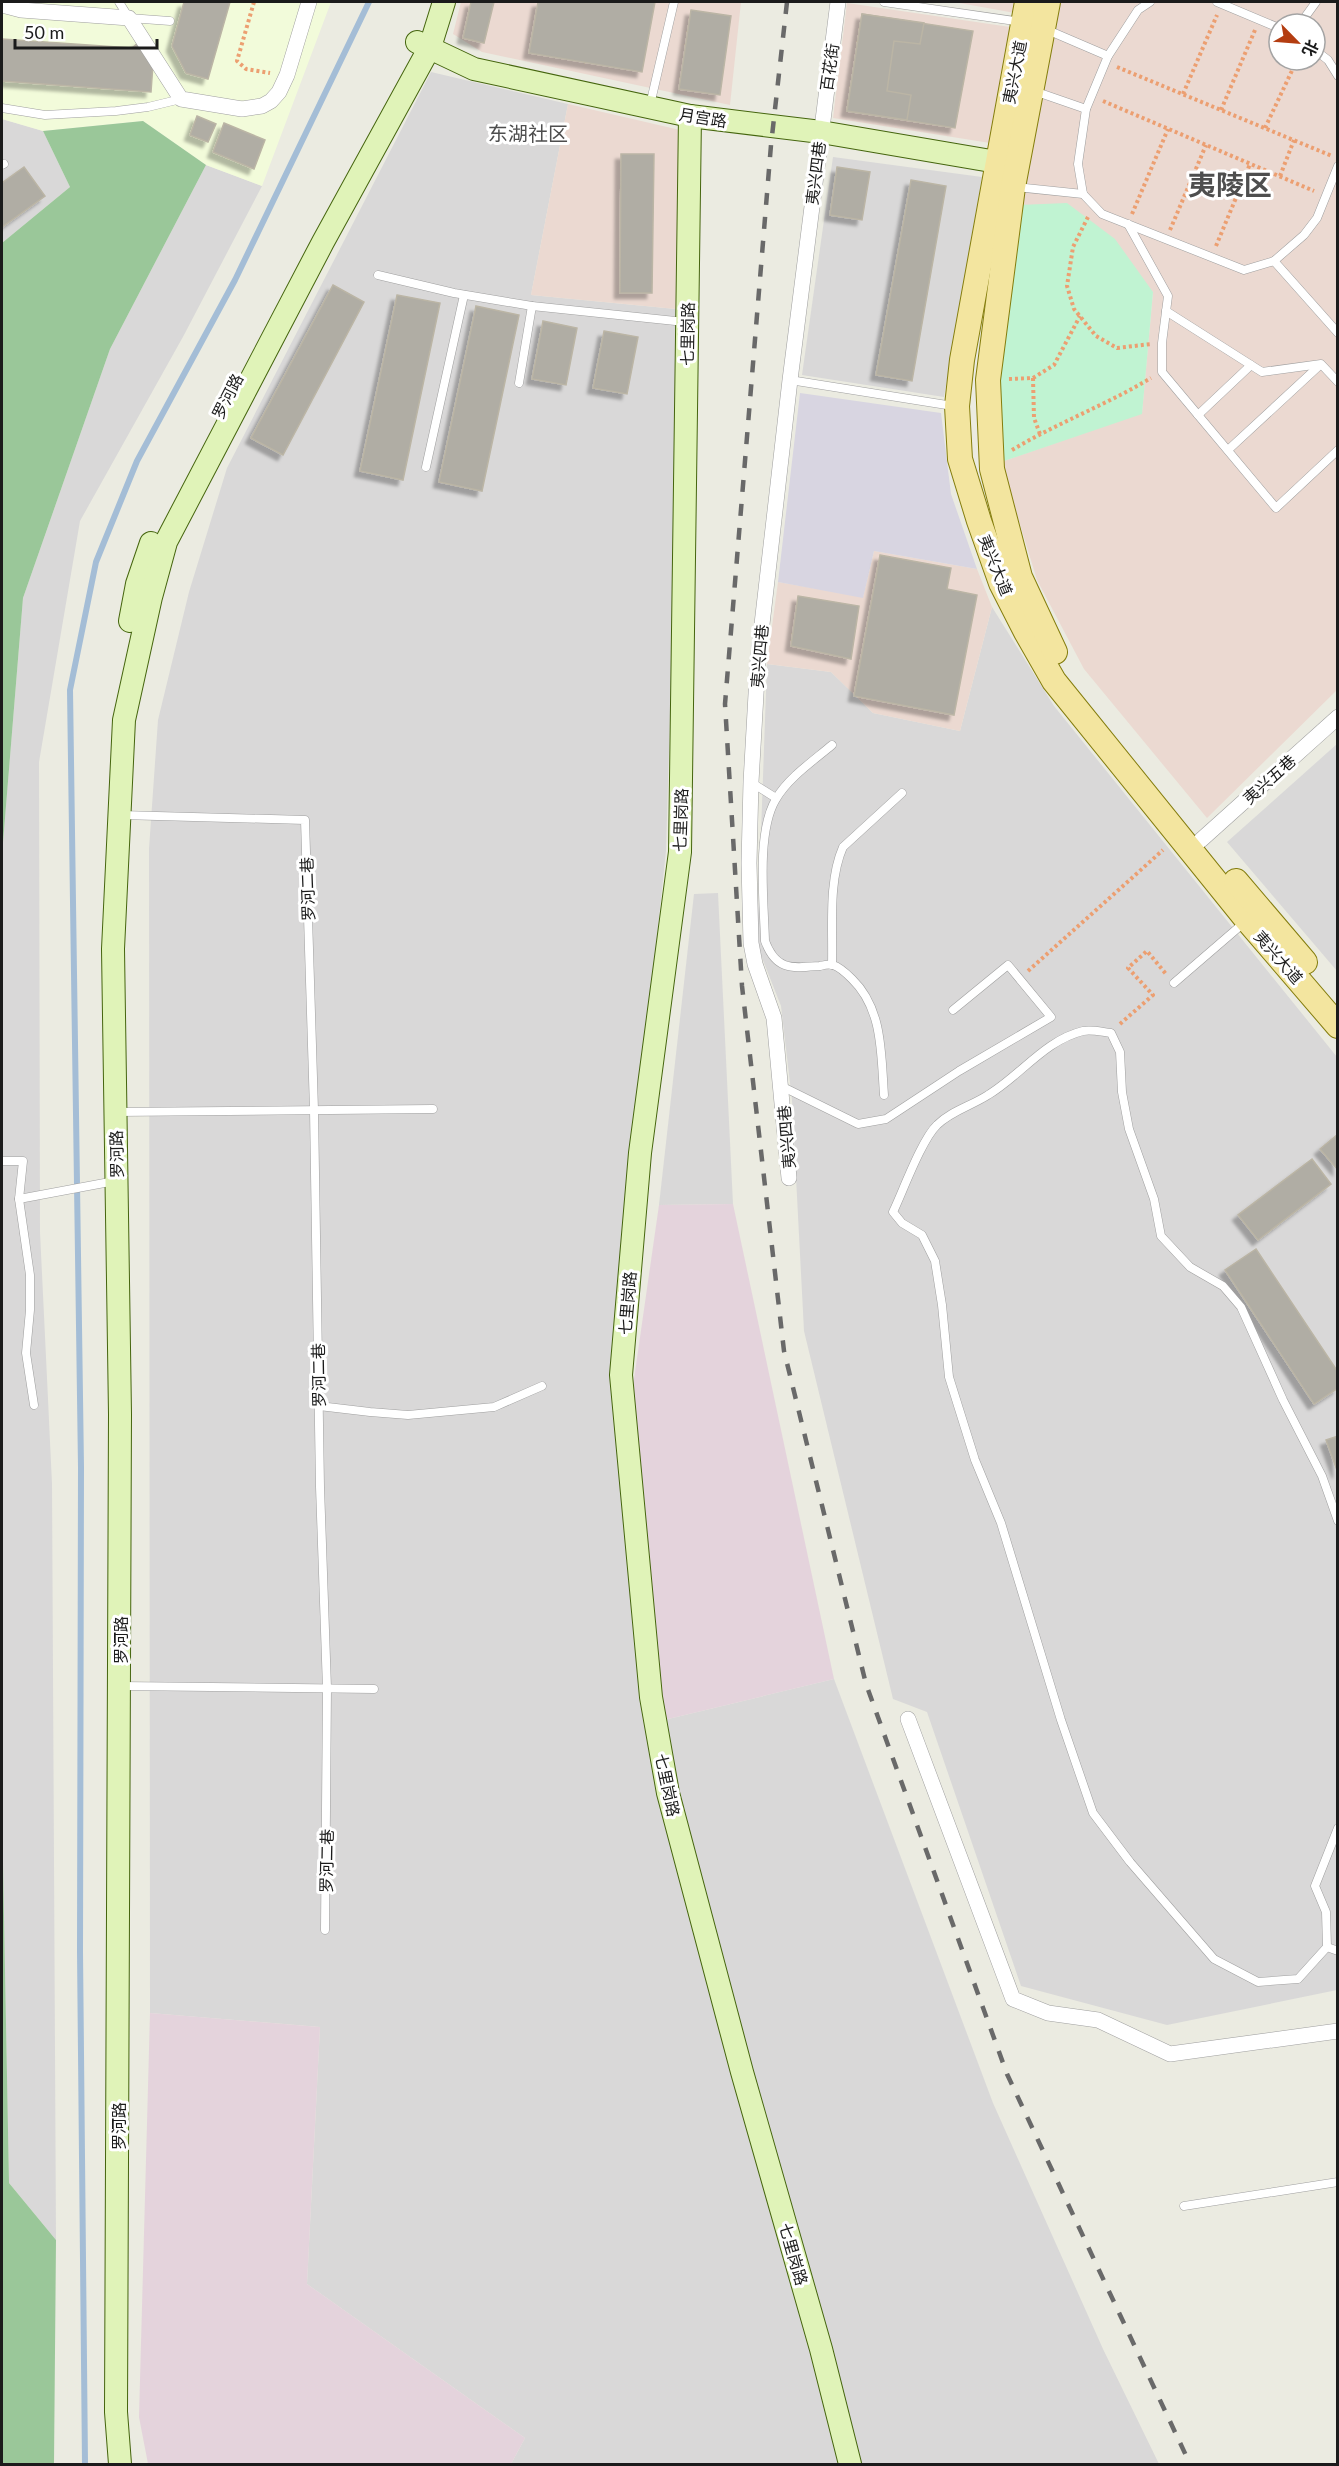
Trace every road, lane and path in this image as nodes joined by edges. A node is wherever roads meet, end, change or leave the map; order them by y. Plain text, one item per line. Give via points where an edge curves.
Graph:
1 (35, 2) edge
2 (119, 2) edge
3 (254, 2) edge
4 (309, 2) edge
5 (428, 2) edge
6 (444, 2) edge
7 (674, 2) edge
8 (838, 2) edge
9 (884, 2) edge
10 (1048, 2) edge
11 (1150, 2) edge
12 (1219, 2) edge
13 (2, 4) edge
14 (75, 7) edge
15 (21, 10) junction
16 (1031, 17) edge
17 (129, 18) junction
18 (1259, 20) junction
19 (170, 21) dead end
20 (1267, 23) edge
21 (424, 44) junction
22 (1107, 59) junction
23 (1327, 59) edge
24 (1291, 72) edge
25 (286, 75) junction
26 (1338, 76) edge
27 (1032, 90) junction
28 (1183, 94) junction
29 (1091, 96) junction
30 (181, 99) junction
31 (650, 107) junction
32 (2, 108) edge
33 (1086, 109) junction
34 (1221, 110) junction
35 (690, 116) junction
36 (1265, 128) junction
37 (1168, 129) junction
38 (820, 132) junction
39 (1294, 140) junction
40 (1206, 145) junction
41 (1338, 158) edge
42 (997, 162) junction
43 (1250, 164) junction
44 (1338, 166) edge
45 (1280, 176) junction
46 (1013, 186) junction
47 (1083, 194) junction
48 (1326, 196) junction
49 (1094, 206) junction
50 (1128, 224) junction
51 (1166, 239) junction
52 (1211, 257) junction
53 (1274, 261) junction
54 (378, 275) dead end
55 (464, 295) junction
56 (532, 306) junction
57 (1166, 311) junction
58 (1080, 316) junction
59 (687, 322) junction
60 (1338, 333) edge
61 (1162, 343) junction
62 (1321, 364) junction
63 (1251, 365) junction
64 (1162, 372) junction
65 (1033, 378) junction
66 (790, 380) junction
67 (988, 380) junction
68 (519, 382) dead end
69 (1338, 382) edge
70 (957, 406) junction
71 (1198, 415) junction
72 (1040, 434) junction
73 (1228, 450) junction
74 (1338, 450) edge
75 (1006, 454) dead end
76 (426, 467) dead end
77 (1338, 717) edge
78 (832, 745) dead end
79 (751, 782) junction
80 (902, 793) dead end
81 (776, 798) junction
82 (119, 815) junction
83 (1190, 838) junction
84 (1247, 920) junction
85 (832, 964) junction
86 (1019, 979) junction
87 (1174, 983) joint
88 (1338, 1000) edge
89 (953, 1010) dead end
90 (1338, 1026) edge
91 (1111, 1033) junction
92 (781, 1086) junction
93 (884, 1095) dead end
94 (433, 1109) dead end
95 (314, 1110) junction
96 (116, 1112) junction
97 (2, 1161) edge
98 (789, 1178) dead end
99 (116, 1181) junction
100 (19, 1199) junction
101 (543, 1386) dead end
102 (34, 1405) dead end
103 (319, 1406) junction
104 (1338, 1521) edge
105 (120, 1686) junction
106 (327, 1688) junction
107 (374, 1689) dead end
108 (908, 1719) dead end
109 (1338, 1828) edge
110 (325, 1930) dead end
111 (1327, 1947) junction
112 (1338, 1951) edge
113 (1338, 2031) edge
114 (1338, 2182) edge
115 (1184, 2206) dead end
116 (120, 2464) edge
117 (850, 2464) edge

1 - 15 lane
2 - 17 lane
3 - 25 path via 237,61 246,69
4 - 25 street
5 - 21 street, 罗河路
6 - 21 street, 罗河路
7 - 31 lane
8 - 38 street, 百花街
9 - 16 lane
10 - 16 main road, 夷兴大道
11 - 22 lane via 1138,10
12 - 18 lane
12 - 28 path
13 - 15 street
14 - 15 street
14 - 17 street
16 - 22 lane
16 - 27 main road, 夷兴大道
16 - 42 main road, 夷兴大道
17 - 19 lane
17 - 30 street
18 - 20 lane
18 - 34 path
21 - 31 street, 月宫路 via 474,69
21 - 82 street, 罗河路 via 311,235 152,540 137,584 109,722
22 - 28 path
22 - 29 lane
23 - 26 lane
24 - 36 path
25 - 30 street via 271,101 252,108
27 - 33 lane
27 - 46 main road, 夷兴大道
28 - 34 path
29 - 33 lane
29 - 37 path
30 - 32 lane via 126,110 45,116
31 - 35 street, 月宫路
33 - 47 lane via 1078,164
34 - 36 path
35 - 38 street, 月宫路
35 - 59 street, 七里岗路
36 - 39 path
37 - 40 path
37 - 50 path
38 - 42 street, 月宫路
38 - 66 street, 夷兴四巷
39 - 41 path
39 - 45 path
40 - 43 path
40 - 51 path
42 - 70 main road, 夷兴大道
43 - 45 path
43 - 52 path
44 - 48 lane
45 - 48 path
46 - 47 lane
46 - 67 main road, 夷兴大道
47 - 49 lane
48 - 53 lane via 1304,235
49 - 50 lane via 1102,214
49 - 58 path via 1073,247 1067,286
50 - 51 lane
50 - 57 lane via 1168,296
51 - 52 lane
52 - 53 lane via 1244,270
53 - 60 lane
54 - 55 lane
55 - 56 lane
55 - 76 lane
56 - 59 lane
56 - 68 lane
57 - 61 lane
57 - 63 lane
58 - 61 path via 1096,336 1117,348
58 - 65 path via 1054,365
59 - 117 street, 七里岗路 via 680,852 640,1153 621,1375 651,1697 668,1793
61 - 64 lane
62 - 63 lane via 1262,372
62 - 69 lane
62 - 73 lane
63 - 71 lane
64 - 71 lane
64 - 72 path via 1120,397
65 - 67 path
65 - 72 path via 1034,418
66 - 70 lane
66 - 79 street, 夷兴四巷 via 758,659
67 - 83 main road, 夷兴大道 via 992,469 1020,577 1044,632 1066,673
70 - 83 main road, 夷兴大道 via 960,459 1001,583 1026,632 1054,681
71 - 73 lane
72 - 75 path
73 - 74 lane via 1276,508
77 - 83 street, 夷兴五巷
78 - 81 lane
79 - 81 lane
79 - 92 street, 夷兴四巷 via 751,943 774,1018
80 - 85 lane via 843,847 838,857
81 - 85 lane via 764,840 765,941 777,962 787,968
82 - 95 lane, 罗河二巷 via 305,820
82 - 96 street, 罗河路 via 113,949
83 - 84 main road, 夷兴大道
83 - 86 path
83 - 88 main road, 夷兴大道
84 - 87 lane
84 - 90 main road, 夷兴大道
85 - 93 lane via 861,988 870,1004 880,1034
86 - 89 lane via 1008,965
86 - 92 lane via 1052,1017 886,1119 858,1124
87 - 91 path via 1147,951 1128,968 1153,995
91 - 104 lane via 1120,1052 1129,1129 1154,1199 1161,1236 1190,1267 1223,1286 1241,1307 1322,1476
91 - 111 lane via 1084,1031 1061,1041 989,1095 935,1126 893,1212 902,1223 922,1235 934,1261 949,1377 975,1460 1001,1522 1093,1813 1214,1959 1258,1982 1298,1979
92 - 98 street, 夷兴四巷
94 - 95 lane
95 - 96 lane
95 - 103 lane, 罗河二巷
96 - 99 street, 罗河路
97 - 100 lane via 23,1161
99 - 100 lane
99 - 105 street, 罗河路
100 - 102 lane via 30,1275 26,1353
101 - 103 lane via 494,1407 419,1414
103 - 106 lane, 罗河二巷
105 - 106 lane
105 - 116 street, 罗河路 via 116,2412
106 - 107 lane
106 - 110 lane, 罗河二巷
108 - 113 street via 1013,1999 1048,2013 1098,2020 1170,2054
109 - 111 lane via 1316,1886 1326,1912
111 - 112 lane
114 - 115 lane

